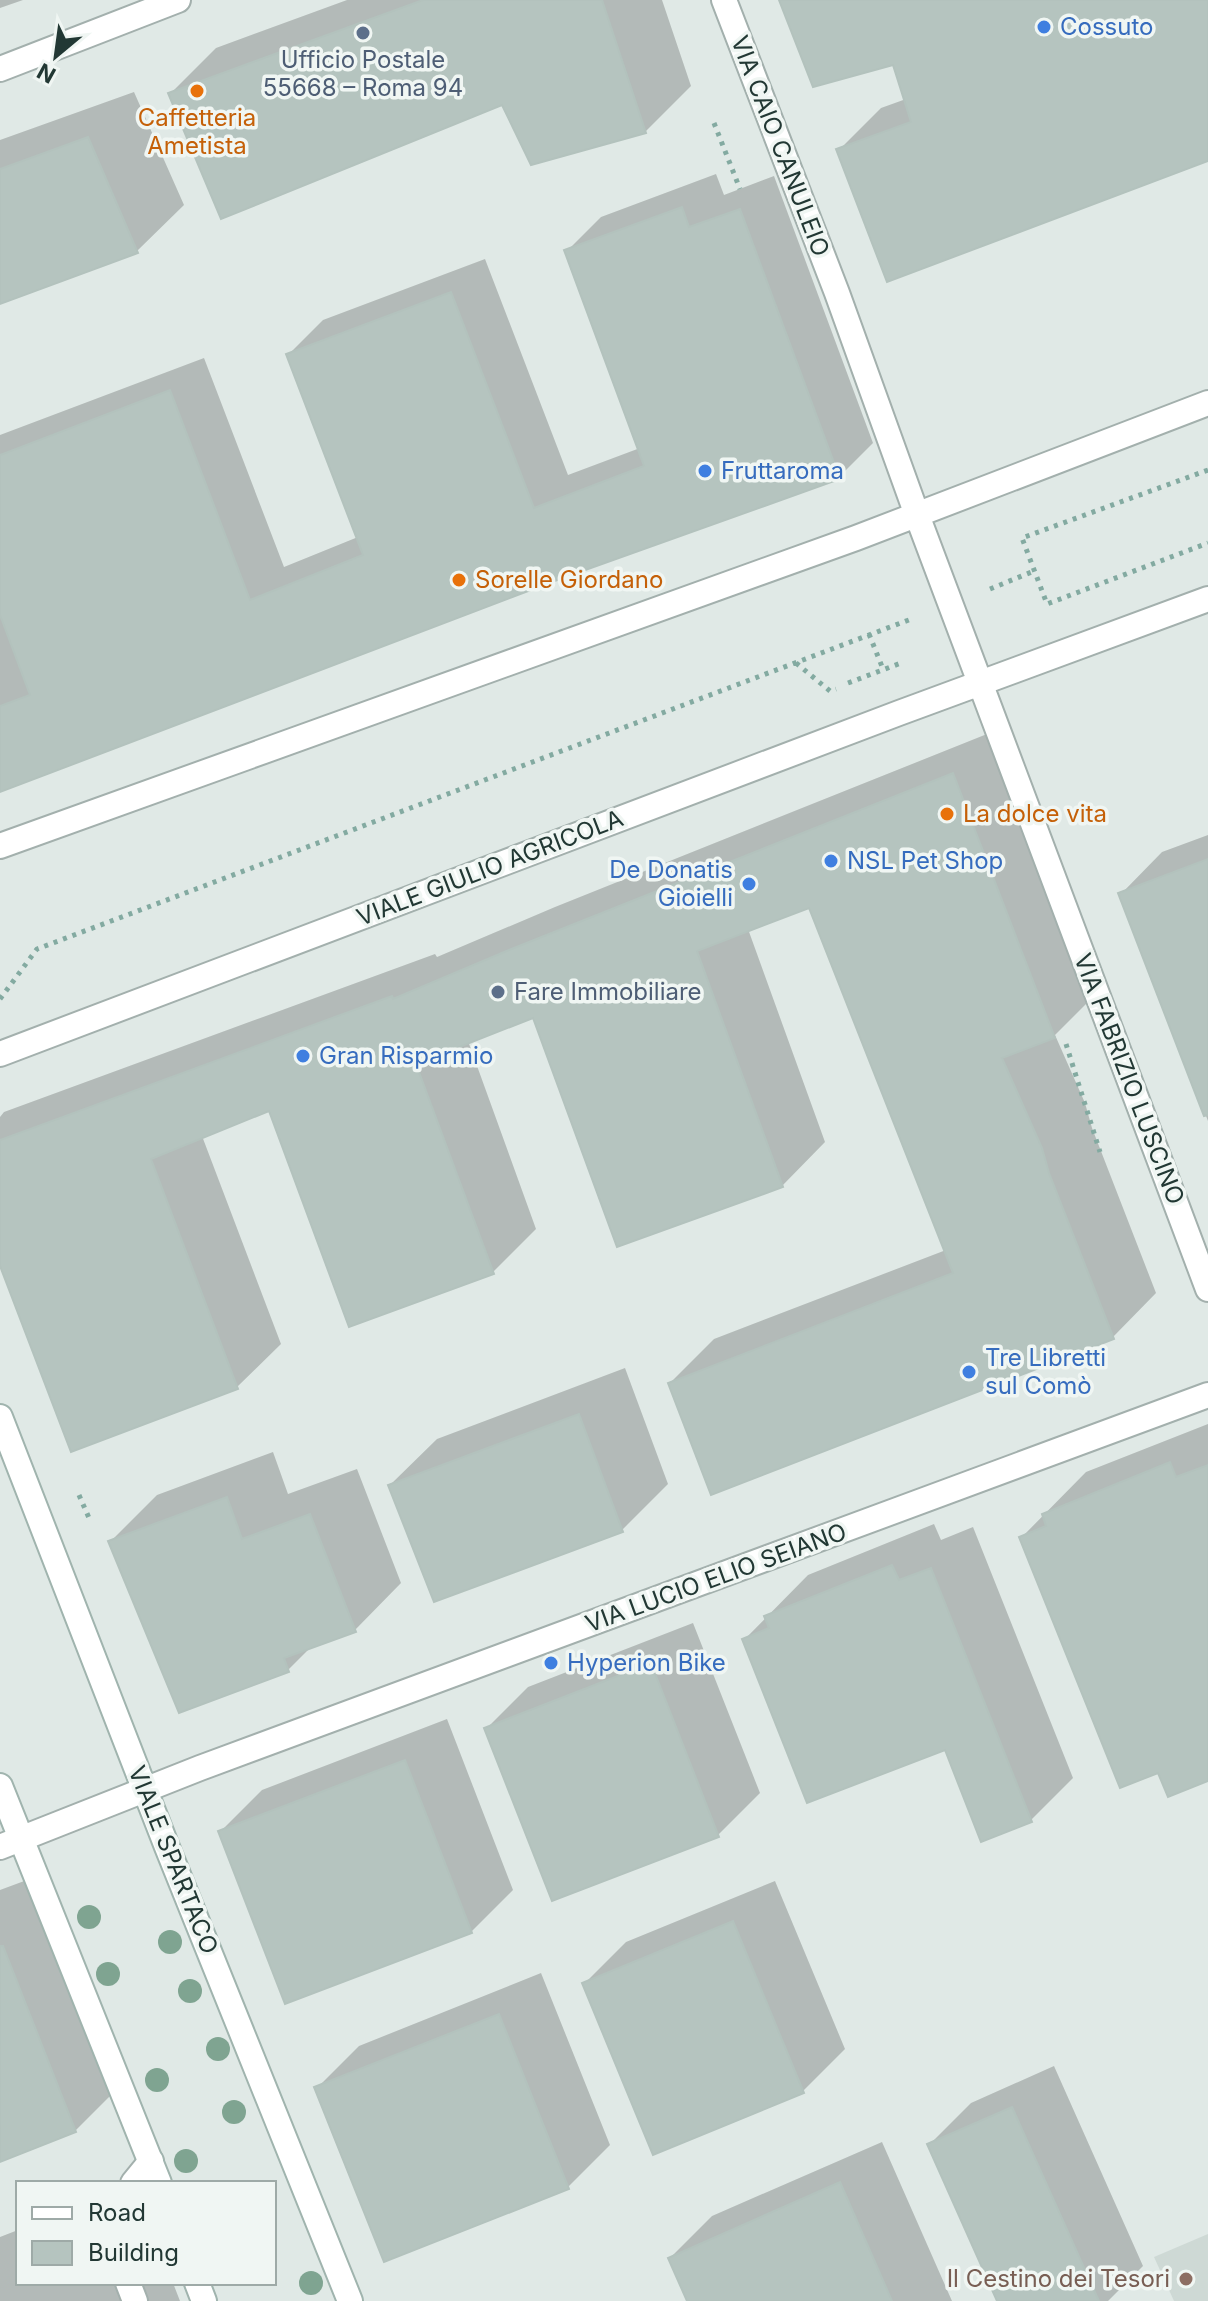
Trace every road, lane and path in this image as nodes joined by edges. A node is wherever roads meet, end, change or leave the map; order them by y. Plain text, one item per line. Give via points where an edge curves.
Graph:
1 (178, 0) edge
2 (724, 0) edge
3 (0, 69) edge
4 (714, 123) dead end
5 (740, 189) dead end
6 (1208, 403) edge
7 (1208, 470) edge
8 (917, 515) junction
9 (1208, 543) edge
10 (1208, 599) edge
11 (951, 605) junction
12 (869, 634) junction
13 (795, 662) junction
14 (901, 663) dead end
15 (883, 669) junction
16 (979, 683) junction
17 (0, 846) edge
18 (0, 999) edge
19 (1066, 1044) dead end
20 (0, 1054) edge
21 (1100, 1152) dead end
22 (1208, 1289) edge
23 (1208, 1395) edge
24 (0, 1417) edge
25 (0, 1786) edge
26 (145, 1791) junction
27 (10, 1844) edge
28 (155, 2172) edge
29 (137, 2181) edge
30 (350, 2301) edge

1 - 3 street
2 - 8 street, VIA CAIO CANULEIO
4 - 5 path
6 - 8 street
7 - 9 path via 1022,538 1047,604
8 - 11 street, VIA CAIO CANULEIO
8 - 17 street
10 - 16 street, VIALE GIULIO AGRICOLA
11 - 12 path
11 - 16 street, VIA FABRIZIO LUSCINO
12 - 13 path
12 - 15 path
13 - 15 path via 830,691
13 - 18 path via 37,949
14 - 15 path
16 - 20 street, VIALE GIULIO AGRICOLA
16 - 22 street, VIA FABRIZIO LUSCINO
19 - 21 path
23 - 26 street, VIA LUCIO ELIO SEIANO
24 - 26 street, VIALE SPARTACO
25 - 27 street
26 - 27 street, VIA LUCIO ELIO SEIANO
26 - 30 street, VIALE SPARTACO
27 - 28 street
28 - 29 street

